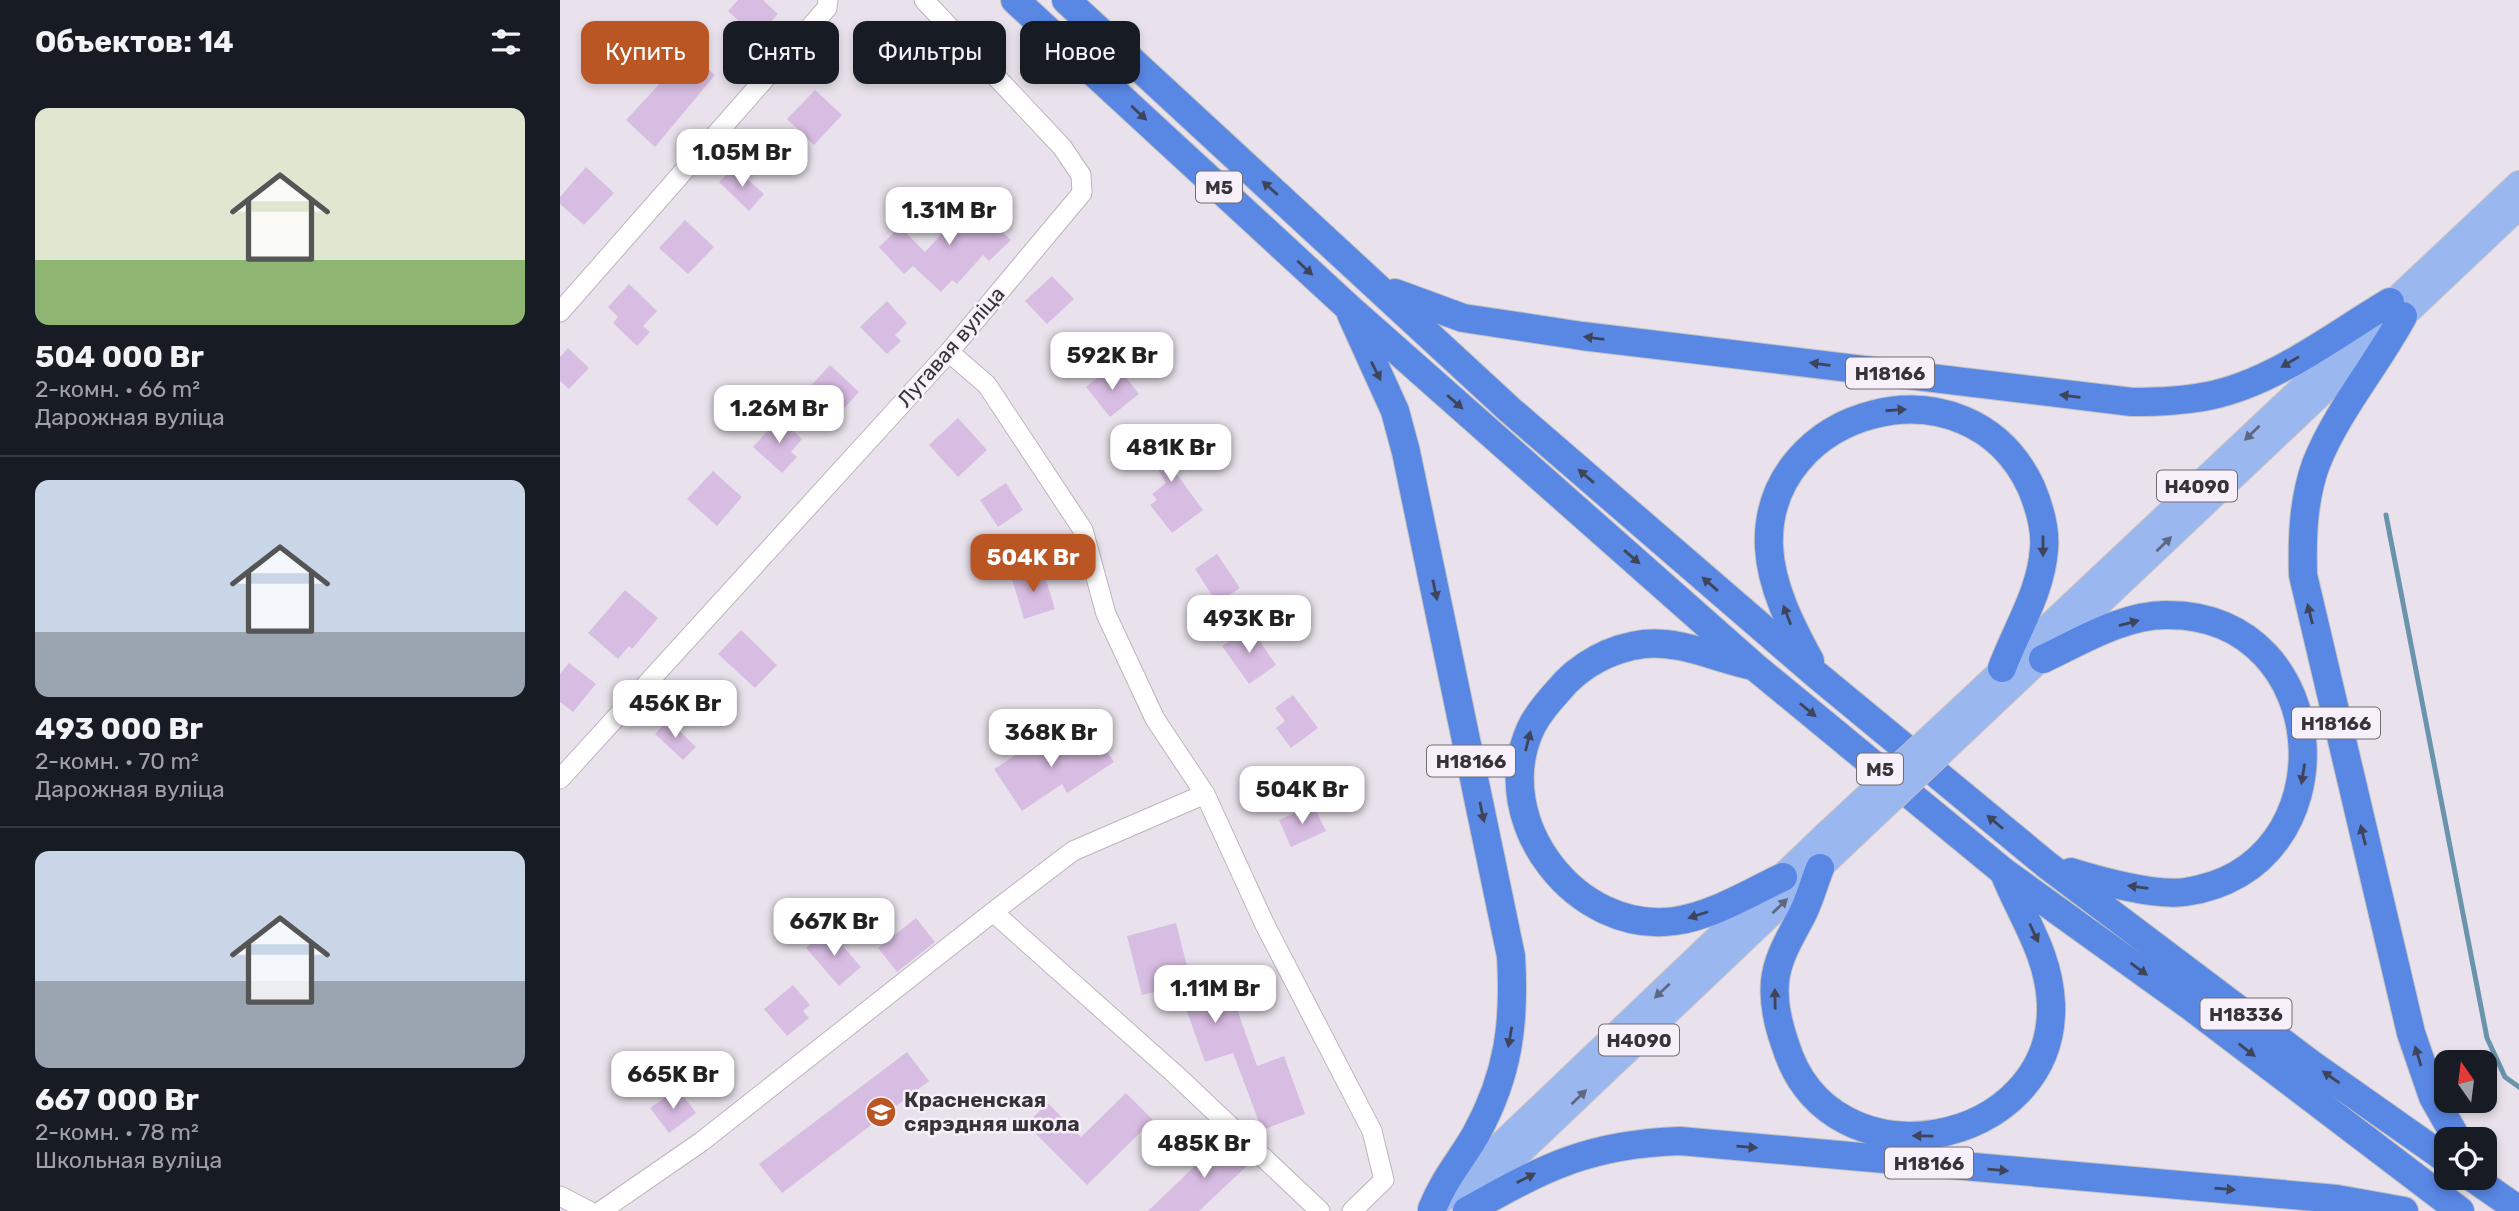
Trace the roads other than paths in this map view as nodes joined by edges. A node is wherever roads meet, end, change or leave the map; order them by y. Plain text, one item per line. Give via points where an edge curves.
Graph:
1 (828, 0) edge
2 (924, 0) edge
3 (1015, 0) edge
4 (1066, 0) edge
5 (2519, 183) edge
6 (2519, 207) edge
7 (1374, 284) junction
8 (1349, 309) junction
9 (2397, 309) junction
10 (560, 312) edge
11 (949, 352) junction
12 (2043, 659) junction
13 (1755, 667) junction
14 (2002, 668) junction
15 (1818, 676) junction
16 (1981, 702) junction
17 (560, 779) edge
18 (1205, 794) junction
19 (1835, 839) junction
20 (2047, 865) junction
21 (1820, 868) junction
22 (2004, 872) junction
23 (1783, 877) junction
24 (993, 912) junction
25 (2451, 1127) edge
26 (2434, 1150) edge
27 (2497, 1189) edge
28 (2490, 1190) edge
29 (562, 1199) edge
30 (2510, 1204) edge
31 (2341, 1205) edge
32 (1440, 1210) edge
33 (589, 1211) edge
34 (601, 1211) edge
35 (1320, 1211) edge
36 (1352, 1211) edge
37 (1466, 1211) edge
38 (2404, 1211) edge
39 (2460, 1211) edge

1 - 10 street via 827,8
2 - 11 street, Лугавая вуліца via 1062,147 1081,175 1082,193
3 -> 8 highway, М5
7 -> 4 highway, М5
5 - 9 main road, Н4090
6 - 9 main road, Н4090
9 -> 7 highway, Н18166 via 2281,368 2211,396 2133,402 1463,318
15 -> 7 highway, М5 via 1510,410
8 -> 13 highway, М5
8 -> 32 highway, Н18166 via 1395,411 1406,452 1511,956 1512,1029 1504,1068 1488,1112 1444,1180
12 -> 9 main road, Н4090
9 -> 14 main road, Н4090
25 -> 9 highway, Н18166 via 2433,1097 2411,1033 2303,575 2304,519 2316,465 2343,411 2382,355
11 - 17 street, Лугавая вуліца
11 - 18 street via 987,385 1083,530 1106,614 1155,719
12 - 16 main road, Н4090
12 -> 20 highway, Н18166 via 2123,623 2167,615 2203,620 2234,632 2278,670 2292,696 2305,765 2298,798 2281,832 2251,865 2220,883 2183,893 2108,884
13 -> 22 highway, М5
23 -> 13 highway, Н18166 via 1706,913 1677,921 1620,919 1565,885 1542,854 1523,808 1521,769 1530,730 1570,676 1603,655 1644,644 1682,646
15 -> 14 highway, Н18166 via 1774,580 1769,546 1772,514 1783,484 1801,458 1837,428 1876,412 1924,408 1967,421 2000,443 2024,474 2039,507 2045,546 2038,587
14 - 16 main road, Н4090
20 -> 15 highway, М5
16 - 19 main road, Н4090, bridge
18 - 24 street via 1073,851
18 - 36 street via 1265,925 1372,1131 1384,1180
19 - 21 main road, Н4090
19 - 23 main road, Н4090
26 -> 20 highway, Н18336
22 -> 21 highway, Н18166 via 2046,963 2051,1005 2045,1046 2026,1082 1999,1108 1968,1127 1933,1137 1889,1135 1845,1122 1811,1094 1789,1059 1776,1016 1775,980
32 -> 21 main road, Н4090
22 -> 39 highway, Н18336 via 2193,1008
23 -> 32 main road, Н4090
24 - 34 street via 701,1142
24 - 35 street
27 - 30 highway
28 - 30 highway
29 - 33 street
37 -> 31 highway, Н18166 via 1546,1168 1590,1152 1634,1143 1680,1141
31 - 38 highway, Н18166

